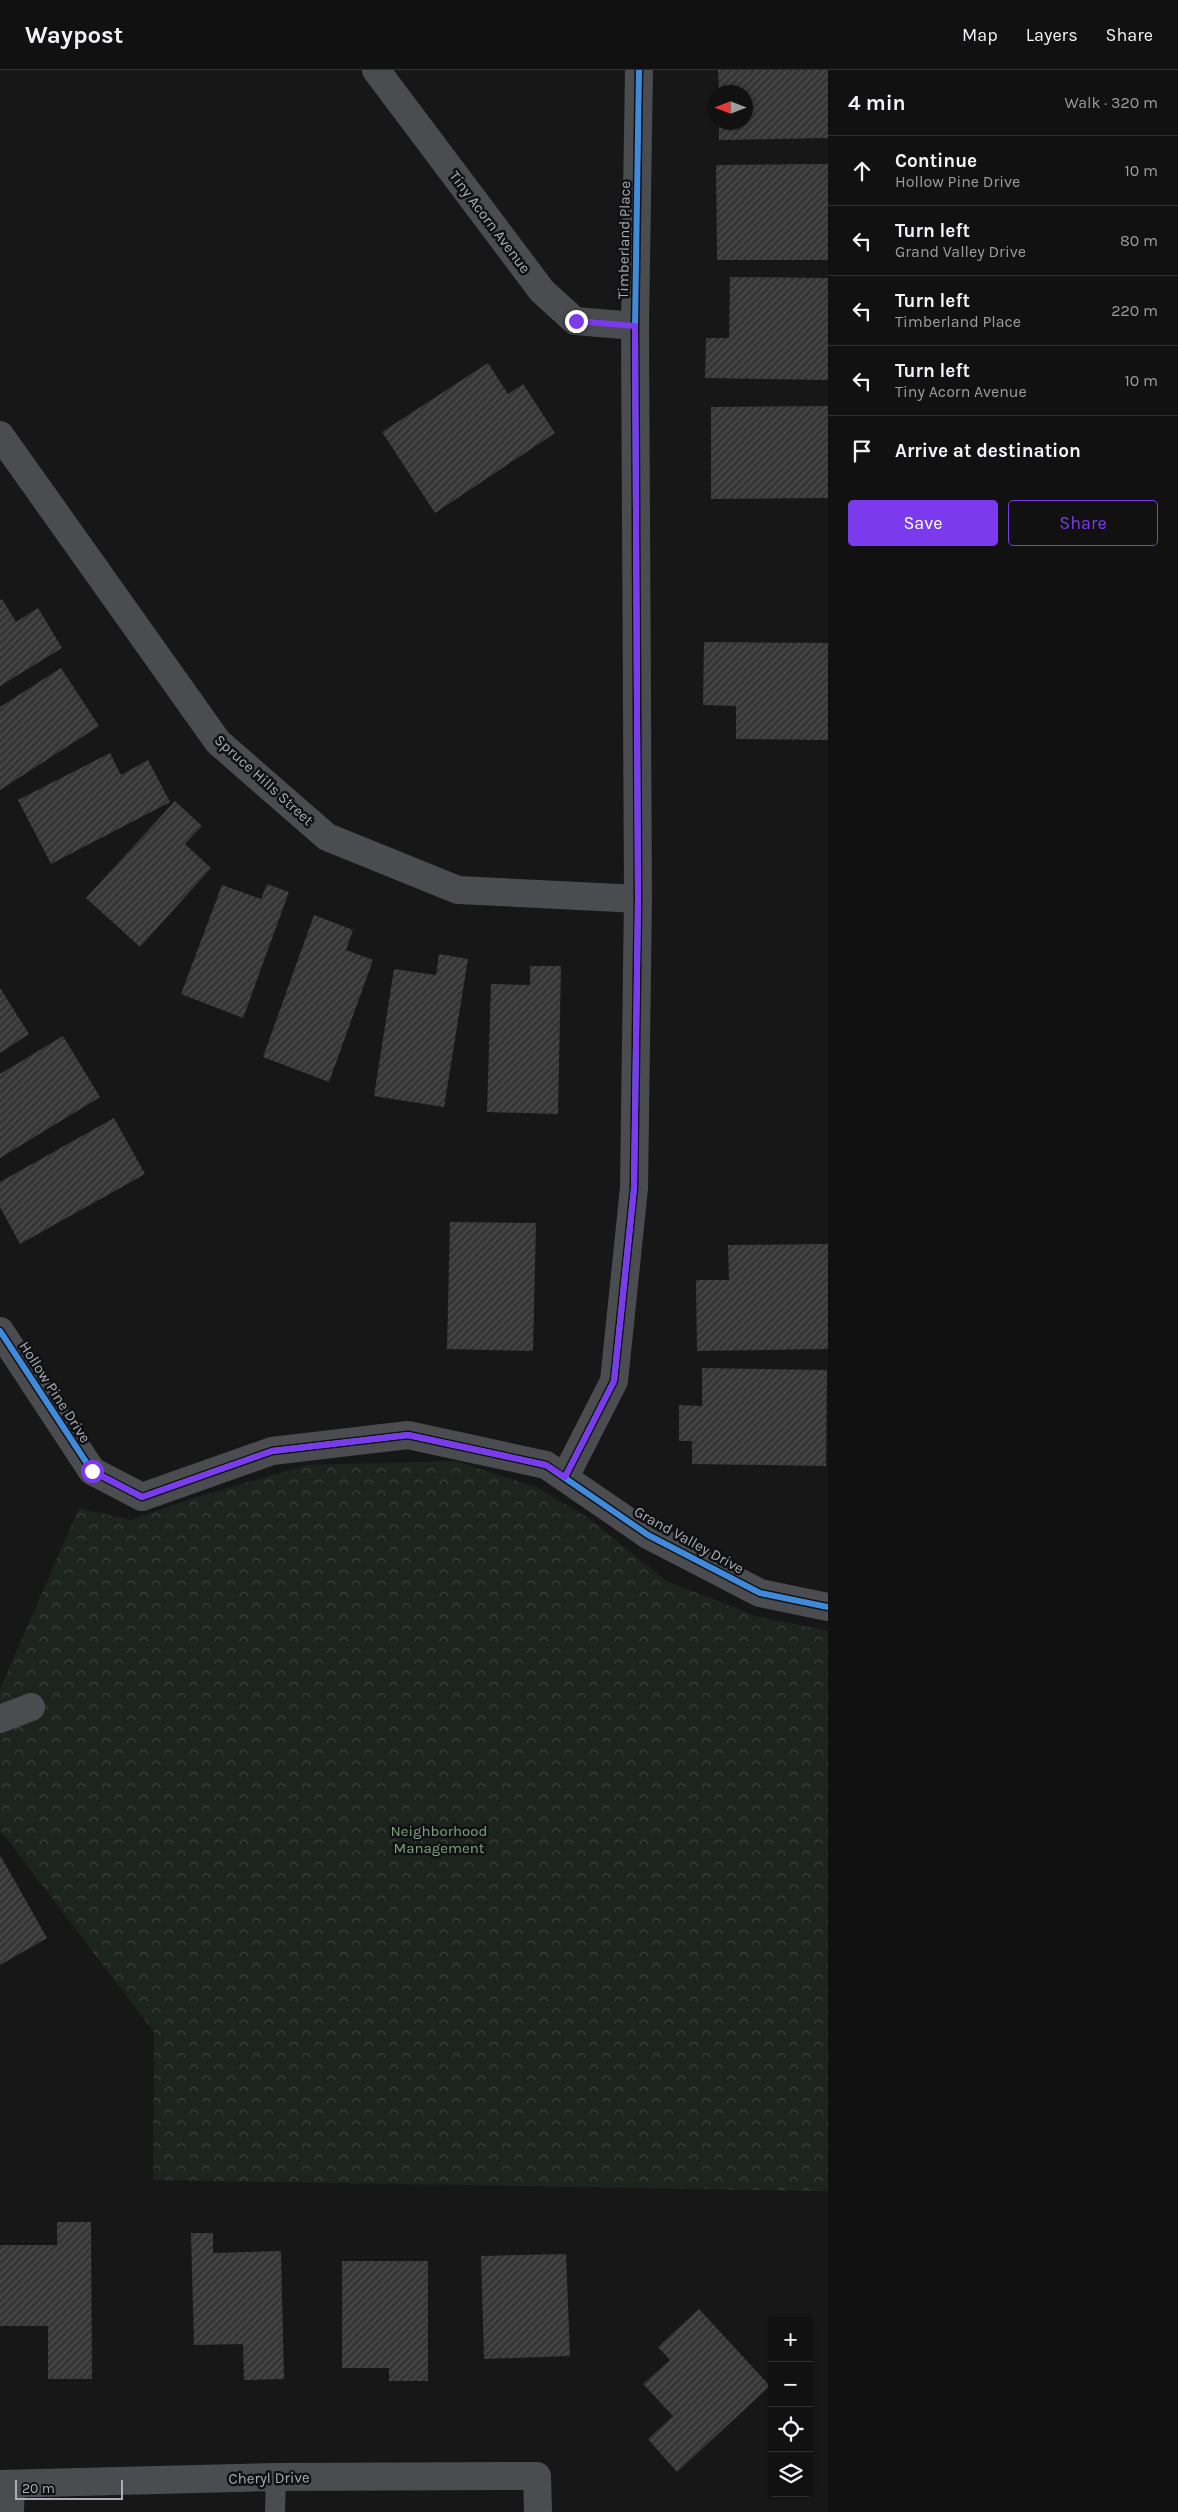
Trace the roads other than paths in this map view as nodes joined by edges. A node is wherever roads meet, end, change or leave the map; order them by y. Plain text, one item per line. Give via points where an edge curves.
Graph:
1 (376, 70) edge
2 (639, 70) edge
3 (635, 326) junction
4 (0, 435) edge
5 (638, 899) junction
6 (0, 1331) edge
7 (565, 1477) junction
8 (142, 1497) joint
9 (828, 1607) edge
10 (31, 1707) dead end
11 (0, 1719) edge
12 (276, 2477) junction
13 (5, 2484) edge
14 (10, 2512) edge
15 (275, 2512) edge
16 (538, 2512) edge

1 - 3 street, Tiny Acorn Avenue via 542,290 576,321
2 - 3 street, Timberland Place
3 - 5 street, Timberland Place
4 - 5 street, Spruce Hills Street via 218,742 327,837 458,890
5 - 7 street, Timberland Place via 634,1188 614,1381
6 - 8 street, Hollow Pine Drive via 92,1471
7 - 8 street, Grand Valley Drive via 546,1465 408,1435 272,1451
7 - 9 street, Grand Valley Drive via 648,1535 760,1593
10 - 11 street
12 - 13 street, Cheryl Drive
12 - 15 lane
12 - 16 street, Cheryl Drive via 537,2476
13 - 14 street

